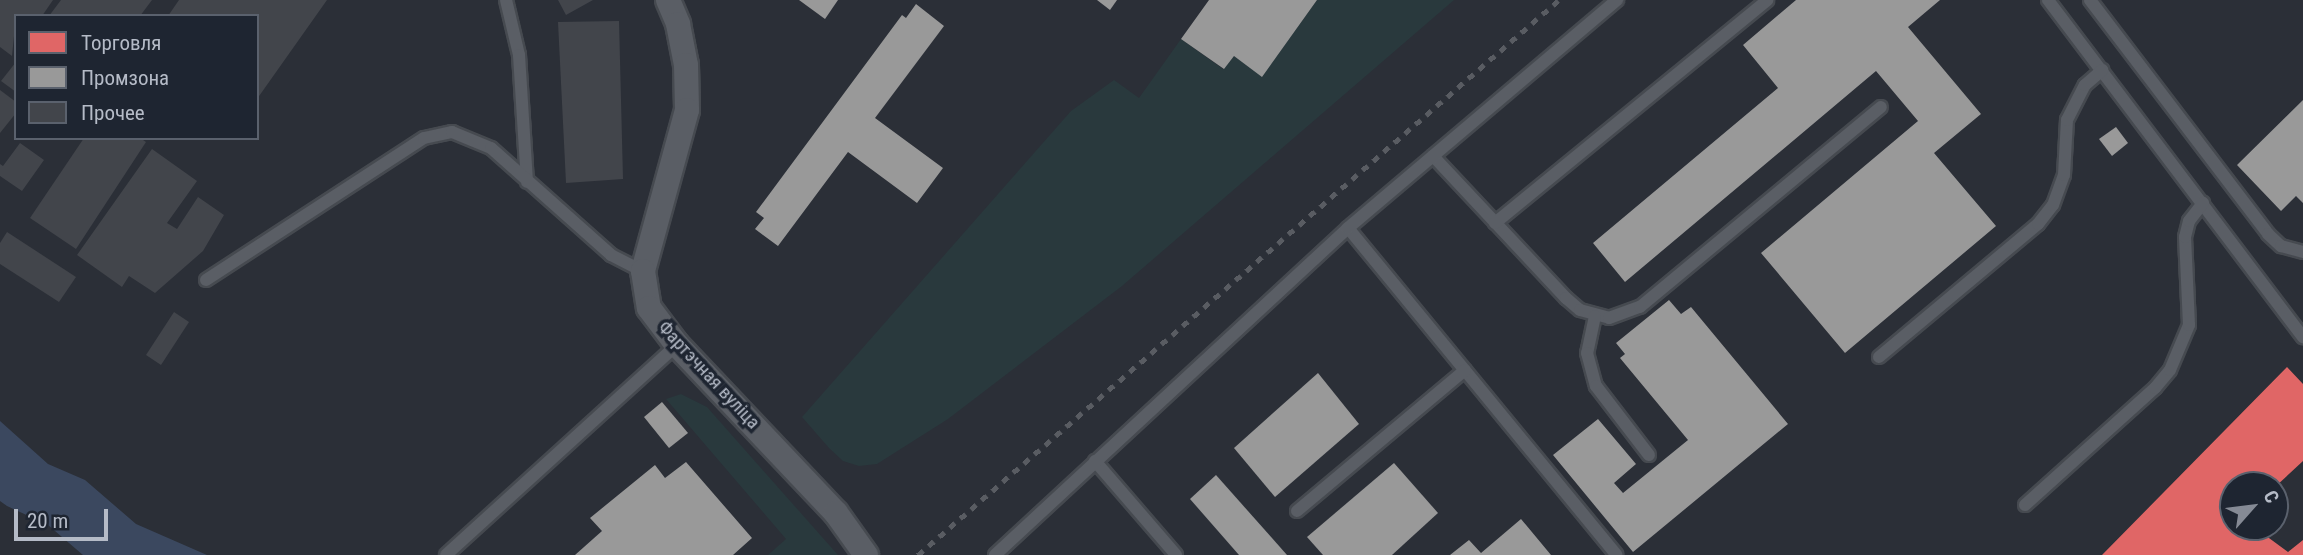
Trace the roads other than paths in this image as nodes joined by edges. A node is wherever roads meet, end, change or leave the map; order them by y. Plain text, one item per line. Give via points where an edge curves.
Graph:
1 (506, 0) edge
2 (668, 0) edge
3 (1617, 0) edge
4 (1767, 0) edge
5 (2048, 0) edge
6 (2090, 0) edge
7 (2102, 70) junction
8 (1881, 107) dead end
9 (1433, 156) junction
10 (527, 181) junction
11 (2203, 203) junction
12 (1495, 223) junction
13 (1348, 228) junction
14 (2303, 251) edge
15 (643, 271) junction
16 (206, 280) dead end
17 (1595, 316) junction
18 (2303, 337) edge
19 (677, 345) junction
20 (1879, 357) dead end
21 (1465, 370) junction
22 (1649, 455) dead end
23 (1095, 461) junction
24 (2025, 505) dead end
25 (1297, 511) dead end
26 (446, 555) edge
27 (866, 555) edge
28 (995, 555) edge
29 (1176, 555) edge
30 (1617, 555) edge

1 - 10 lane via 519,55
2 - 15 street, Фартэчная вуліца via 686,65 687,110
3 - 9 lane
4 - 12 lane
5 - 7 lane
6 - 14 lane via 2268,234 2281,246
7 - 11 lane
7 - 20 lane via 2085,85 2067,120 2064,175 2053,205 2038,224
8 - 17 lane via 1640,307 1617,316
9 - 12 lane
9 - 13 lane
10 - 15 lane via 611,255
10 - 16 lane via 478,139 437,133
11 - 18 lane
11 - 24 lane via 2189,221 2185,237 2189,325 2170,370
12 - 17 lane via 1566,298
13 - 21 lane
13 - 23 lane
15 - 19 street, Фартэчная вуліца via 649,308
17 - 22 lane via 1587,353 1597,386
19 - 26 lane
19 - 27 street, Фартэчная вуліца via 836,513
21 - 25 lane
21 - 30 lane
23 - 28 lane
23 - 29 lane

